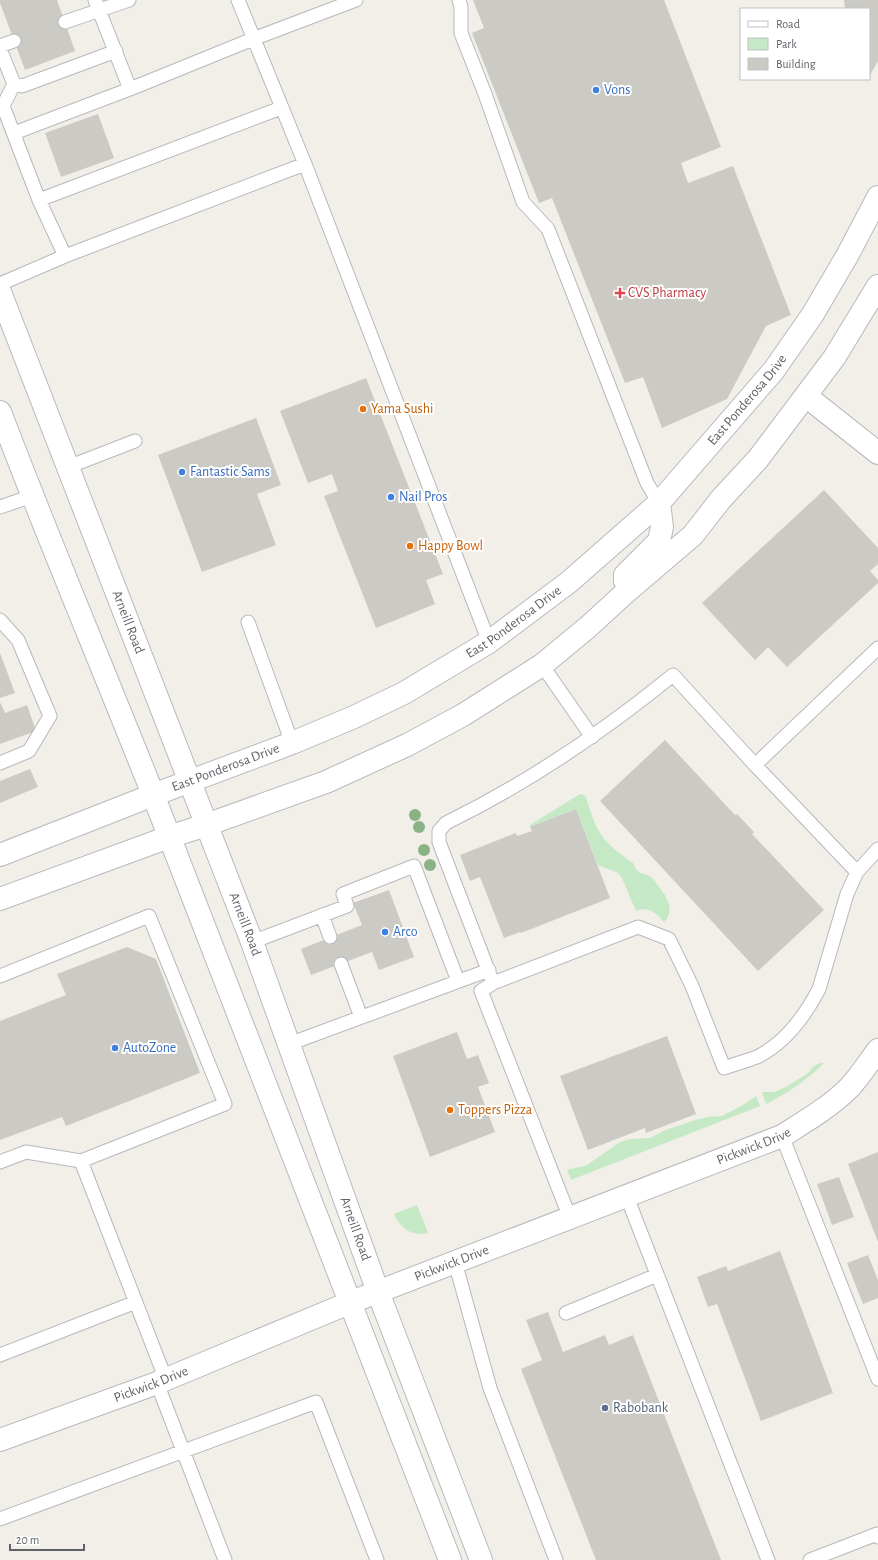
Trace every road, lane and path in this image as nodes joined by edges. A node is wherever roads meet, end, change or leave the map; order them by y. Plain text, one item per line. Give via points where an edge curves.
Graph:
1 (130, 0) edge
2 (238, 0) edge
3 (356, 0) edge
4 (459, 0) edge
5 (97, 6) edge
6 (65, 22) dead end
7 (253, 39) junction
8 (14, 41) dead end
9 (0, 48) edge
10 (116, 51) junction
11 (14, 84) junction
12 (130, 89) junction
13 (281, 108) junction
14 (14, 133) junction
15 (305, 164) junction
16 (878, 197) edge
17 (39, 200) junction
18 (65, 256) junction
19 (0, 284) edge
20 (878, 286) edge
21 (0, 292) edge
22 (806, 396) junction
23 (0, 412) edge
24 (135, 441) dead end
25 (878, 453) edge
26 (68, 467) junction
27 (32, 496) junction
28 (659, 503) junction
29 (0, 507) edge
30 (624, 594) junction
31 (0, 620) edge
32 (248, 622) dead end
33 (489, 642) junction
34 (878, 648) edge
35 (542, 665) junction
36 (592, 737) junction
37 (292, 743) junction
38 (0, 763) edge
39 (755, 764) junction
40 (190, 781) junction
41 (153, 795) junction
42 (206, 825) junction
43 (169, 837) junction
44 (876, 854) edge
45 (0, 855) edge
46 (857, 872) junction
47 (0, 898) edge
48 (322, 915) junction
49 (330, 937) dead end
50 (252, 942) junction
51 (341, 964) dead end
52 (489, 970) junction
53 (0, 976) edge
54 (458, 981) junction
55 (493, 983) junction
56 (361, 1016) junction
57 (289, 1044) junction
58 (878, 1050) edge
59 (782, 1136) junction
60 (81, 1161) junction
61 (0, 1162) edge
62 (627, 1197) junction
63 (570, 1218) junction
64 (455, 1262) junction
65 (657, 1275) junction
66 (378, 1292) junction
67 (136, 1302) junction
68 (349, 1303) junction
69 (566, 1313) dead end
70 (0, 1355) edge
71 (878, 1379) edge
72 (161, 1381) junction
73 (0, 1440) edge
74 (183, 1452) junction
75 (0, 1519) edge
76 (878, 1537) edge
77 (225, 1560) edge
78 (377, 1560) edge
79 (450, 1560) edge
80 (481, 1560) edge
81 (556, 1560) edge
82 (768, 1560) edge
83 (810, 1560) edge

1 - 5 lane
2 - 7 lane
3 - 7 lane
4 - 28 lane via 461,33 523,202 548,229 647,483
5 - 6 lane
5 - 10 lane
7 - 12 lane
7 - 13 lane
8 - 9 lane
9 - 11 lane
10 - 11 lane via 22,86
10 - 12 lane
11 - 14 lane via 3,106
12 - 14 lane
13 - 15 lane
13 - 17 lane
14 - 17 lane
15 - 18 lane
15 - 33 lane
16 - 28 main road, East Ponderosa Drive via 813,314 774,370
17 - 18 lane
18 - 19 lane
20 - 22 main road via 834,358
21 - 26 main road, Arneill Road
22 - 25 main road
22 - 30 main road via 758,459 693,535
23 - 27 main road
24 - 26 lane
26 - 40 main road, Arneill Road
27 - 29 lane
27 - 41 main road
28 - 30 main road via 662,527 659,541 625,575
28 - 33 main road, East Ponderosa Drive via 569,582
30 - 35 main road via 588,628
31 - 38 lane via 18,640 50,716 29,751
32 - 37 lane
33 - 37 main road, East Ponderosa Drive via 404,693
34 - 39 lane
35 - 36 lane
35 - 42 main road via 463,715 400,748 326,782
36 - 39 lane via 673,675
36 - 52 lane via 511,788 446,823 439,831 439,842
37 - 40 main road, East Ponderosa Drive
39 - 46 lane
40 - 41 main road, East Ponderosa Drive
40 - 42 main road, Arneill Road
41 - 43 main road
41 - 45 main road, East Ponderosa Drive
42 - 43 main road
42 - 50 main road, Arneill Road
43 - 47 main road
43 - 68 main road
44 - 46 lane
46 - 55 lane via 844,903 819,989 806,1012 790,1032 772,1048 756,1057 724,1068 692,986 669,939 638,927
48 - 49 lane
48 - 50 lane
48 - 54 lane via 347,906 343,894 414,866
50 - 57 main road, Arneill Road
51 - 56 lane
52 - 54 lane
52 - 55 lane
53 - 60 lane via 149,916 225,1104
54 - 56 lane
55 - 63 lane via 481,991
56 - 57 lane
57 - 66 main road, Arneill Road
58 - 59 main road, Pickwick Drive via 851,1086 836,1100
59 - 62 main road, Pickwick Drive
59 - 71 lane
60 - 61 lane via 26,1152
60 - 67 lane
62 - 63 main road, Pickwick Drive
62 - 65 lane
63 - 64 main road, Pickwick Drive
64 - 66 main road, Pickwick Drive
64 - 81 lane via 490,1388
65 - 69 lane
65 - 82 lane
66 - 68 main road, Pickwick Drive
66 - 80 main road, Arneill Road
67 - 70 lane
67 - 72 lane
68 - 72 main road, Pickwick Drive
68 - 79 main road
72 - 73 main road, Pickwick Drive
72 - 74 lane
74 - 75 lane
74 - 77 lane
74 - 78 lane via 316,1402
76 - 83 lane via 877,1534

